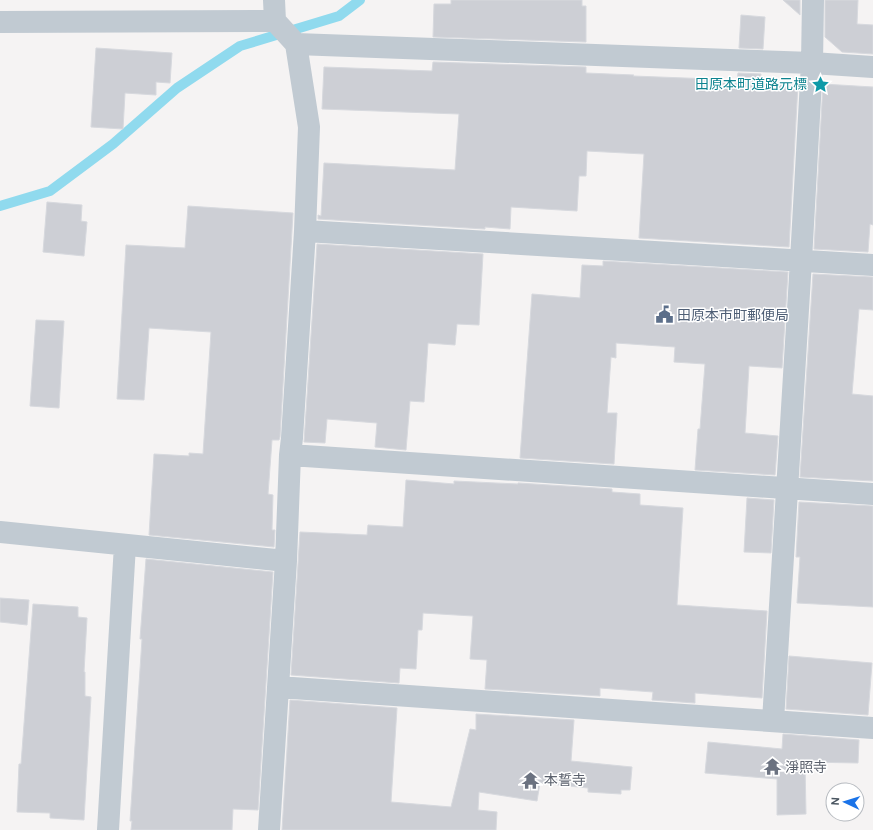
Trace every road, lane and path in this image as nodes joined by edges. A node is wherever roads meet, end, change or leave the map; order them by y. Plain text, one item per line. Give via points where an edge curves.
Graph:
1 (814, 0) edge
2 (274, 10) edge
3 (0, 22) edge
4 (296, 44) junction
5 (812, 63) junction
6 (873, 67) edge
7 (305, 230) junction
8 (801, 260) junction
9 (873, 265) edge
10 (290, 455) junction
11 (786, 488) junction
12 (873, 494) edge
13 (0, 532) edge
14 (125, 544) junction
15 (286, 561) junction
16 (278, 687) junction
17 (773, 721) junction
18 (873, 728) edge
19 (108, 830) edge
20 (269, 830) edge

1 - 5 street
2 - 3 street
2 - 4 street
4 - 5 street
4 - 7 street via 309,127
5 - 6 street
5 - 8 street
7 - 8 street
7 - 10 street
8 - 9 street
8 - 11 street
10 - 11 street
10 - 15 street
11 - 12 street
11 - 17 street
13 - 14 street
14 - 15 street
14 - 19 street
15 - 16 street
16 - 17 street
16 - 20 street
17 - 18 street

